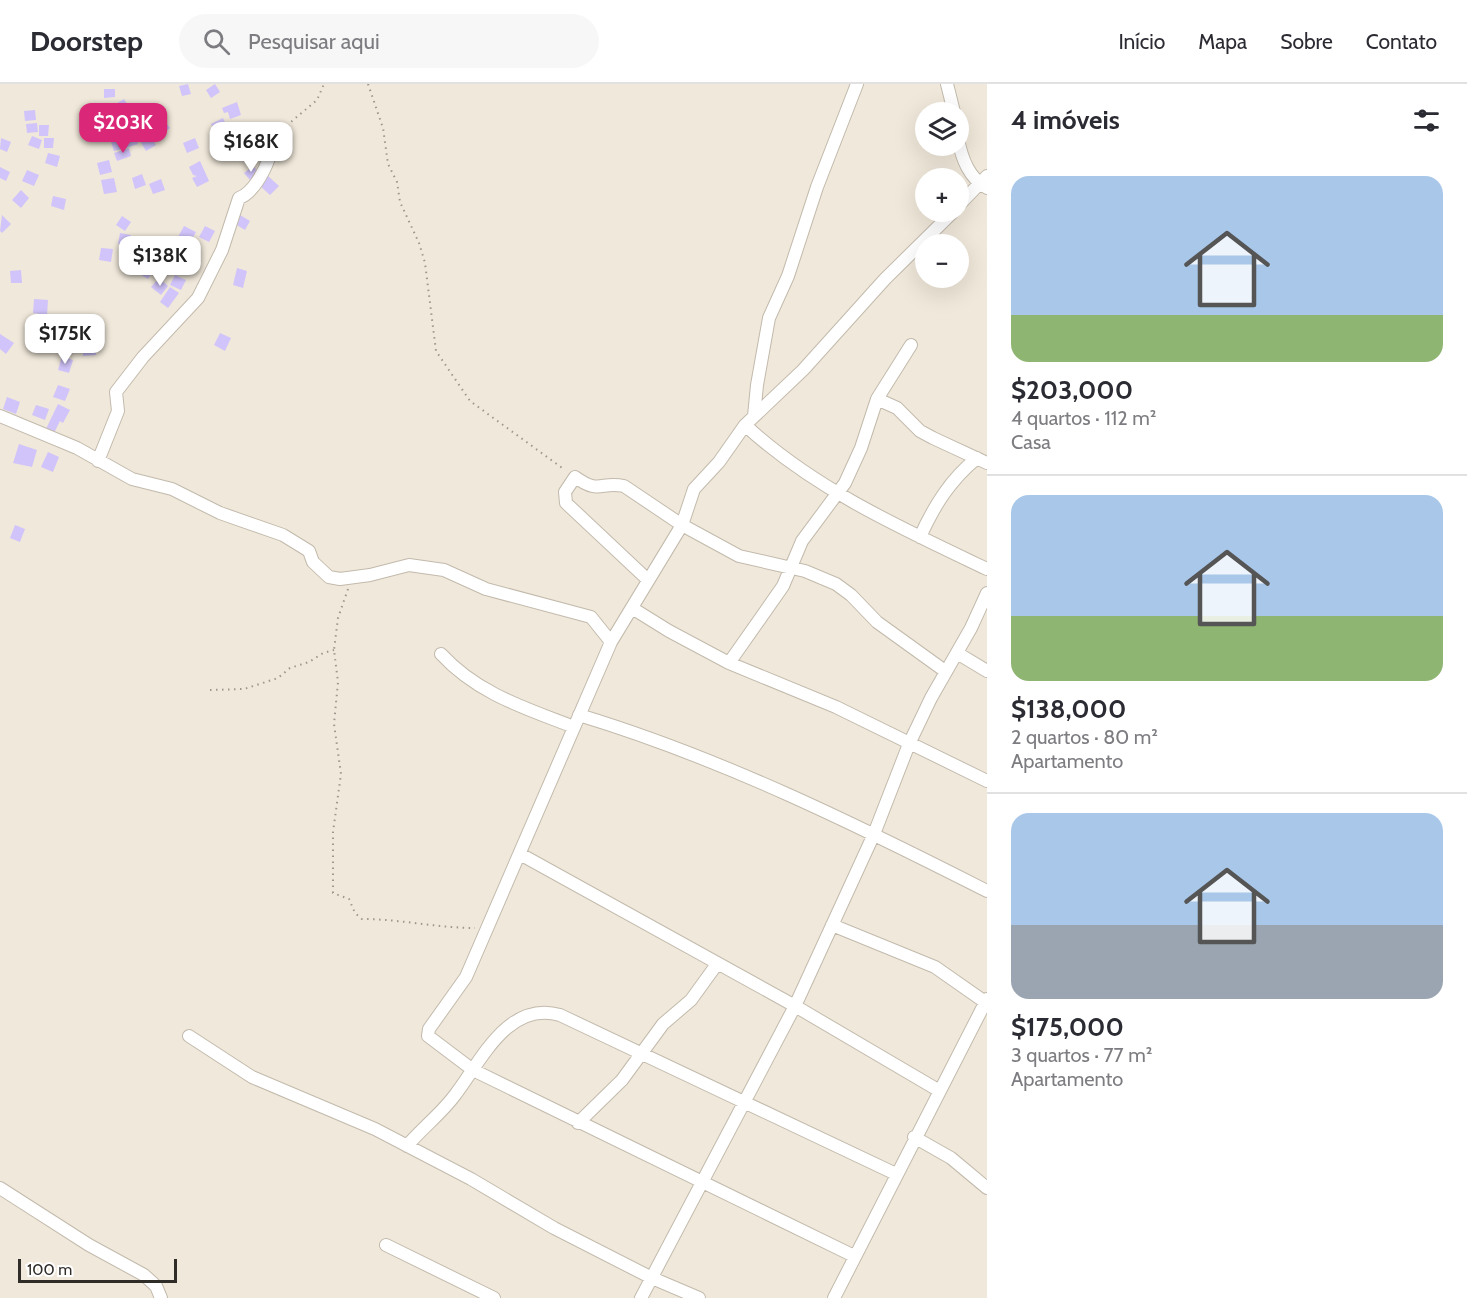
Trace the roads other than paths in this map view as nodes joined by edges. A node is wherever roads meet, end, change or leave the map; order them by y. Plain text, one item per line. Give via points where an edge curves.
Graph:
1 (857, 84) edge
2 (950, 86) edge
3 (952, 102) edge
4 (963, 156) edge
5 (269, 158) road end
6 (985, 183) edge
7 (969, 197) edge
8 (943, 222) edge
9 (911, 345) dead end
10 (877, 399) junction
11 (0, 416) edge
12 (750, 420) junction
13 (98, 461) junction
14 (982, 461) edge
15 (839, 492) junction
16 (682, 525) junction
17 (920, 537) junction
18 (790, 566) junction
19 (987, 569) edge
20 (648, 580) junction
21 (987, 592) edge
22 (632, 608) junction
23 (611, 642) junction
24 (957, 653) junction
25 (441, 654) dead end
26 (729, 663) junction
27 (945, 671) junction
28 (987, 671) edge
29 (579, 715) junction
30 (574, 727) junction
31 (909, 744) junction
32 (987, 781) edge
33 (873, 834) junction
34 (520, 854) junction
35 (987, 891) edge
36 (832, 925) junction
37 (717, 964) junction
38 (986, 1000) edge
39 (795, 1006) junction
40 (189, 1036) dead end
41 (641, 1053) junction
42 (473, 1070) junction
43 (939, 1090) junction
44 (744, 1101) junction
45 (578, 1123) junction
46 (914, 1137) junction
47 (407, 1146) junction
48 (896, 1174) junction
49 (701, 1184) junction
50 (0, 1188) edge
51 (987, 1188) edge
52 (386, 1245) dead end
53 (854, 1256) junction
54 (652, 1278) junction
55 (161, 1298) edge
56 (494, 1298) edge
57 (641, 1298) edge
58 (699, 1298) edge
59 (834, 1298) edge

1 - 12 street via 769,318
2 - 3 street
4 - 6 street via 968,171
5 - 13 street via 263,174 239,198 222,250 198,298 116,392 118,411
6 - 7 street
8 - 12 street
9 - 10 street
10 - 14 street via 897,408 920,431
10 - 15 street via 861,448
11 - 13 street via 77,448
12 - 15 street via 788,461
12 - 16 street via 694,489
13 - 23 street via 132,479 172,489 220,513 283,535 309,551 313,562 329,577 351,578 410,565 444,570 486,589 591,616
14 - 17 street via 960,474 939,499
15 - 17 street
15 - 18 street via 801,540
16 - 18 street via 740,556
16 - 20 street
16 - 20 street via 624,486 592,487 575,477 565,492 566,503
17 - 19 street
18 - 26 street via 783,586
18 - 27 street via 836,584 877,622
20 - 22 street
21 - 24 street
22 - 23 street
22 - 26 street
23 - 29 street
24 - 27 street
24 - 28 street
25 - 30 street via 497,698
26 - 31 street via 836,707
27 - 31 street
29 - 30 street
29 - 33 street via 744,776
30 - 34 street
31 - 32 street
31 - 33 street
33 - 35 street
33 - 36 street
34 - 37 street
34 - 42 street via 465,977 428,1033 430,1040
36 - 38 street via 935,967
36 - 39 street
37 - 39 street
37 - 41 street via 701,988 663,1024
38 - 43 street
39 - 43 street
39 - 44 street
40 - 47 street via 252,1077
41 - 42 street via 548,1011 530,1014 511,1024
41 - 44 street
41 - 45 street via 622,1080
42 - 45 street
42 - 47 street via 454,1097
43 - 46 street
44 - 48 street
44 - 49 street
45 - 49 street
46 - 48 street
46 - 51 street via 951,1158
47 - 54 street
48 - 53 street
49 - 53 street
49 - 54 street
50 - 55 street via 144,1275 156,1286
52 - 56 street
53 - 59 street
54 - 57 street
54 - 58 street

